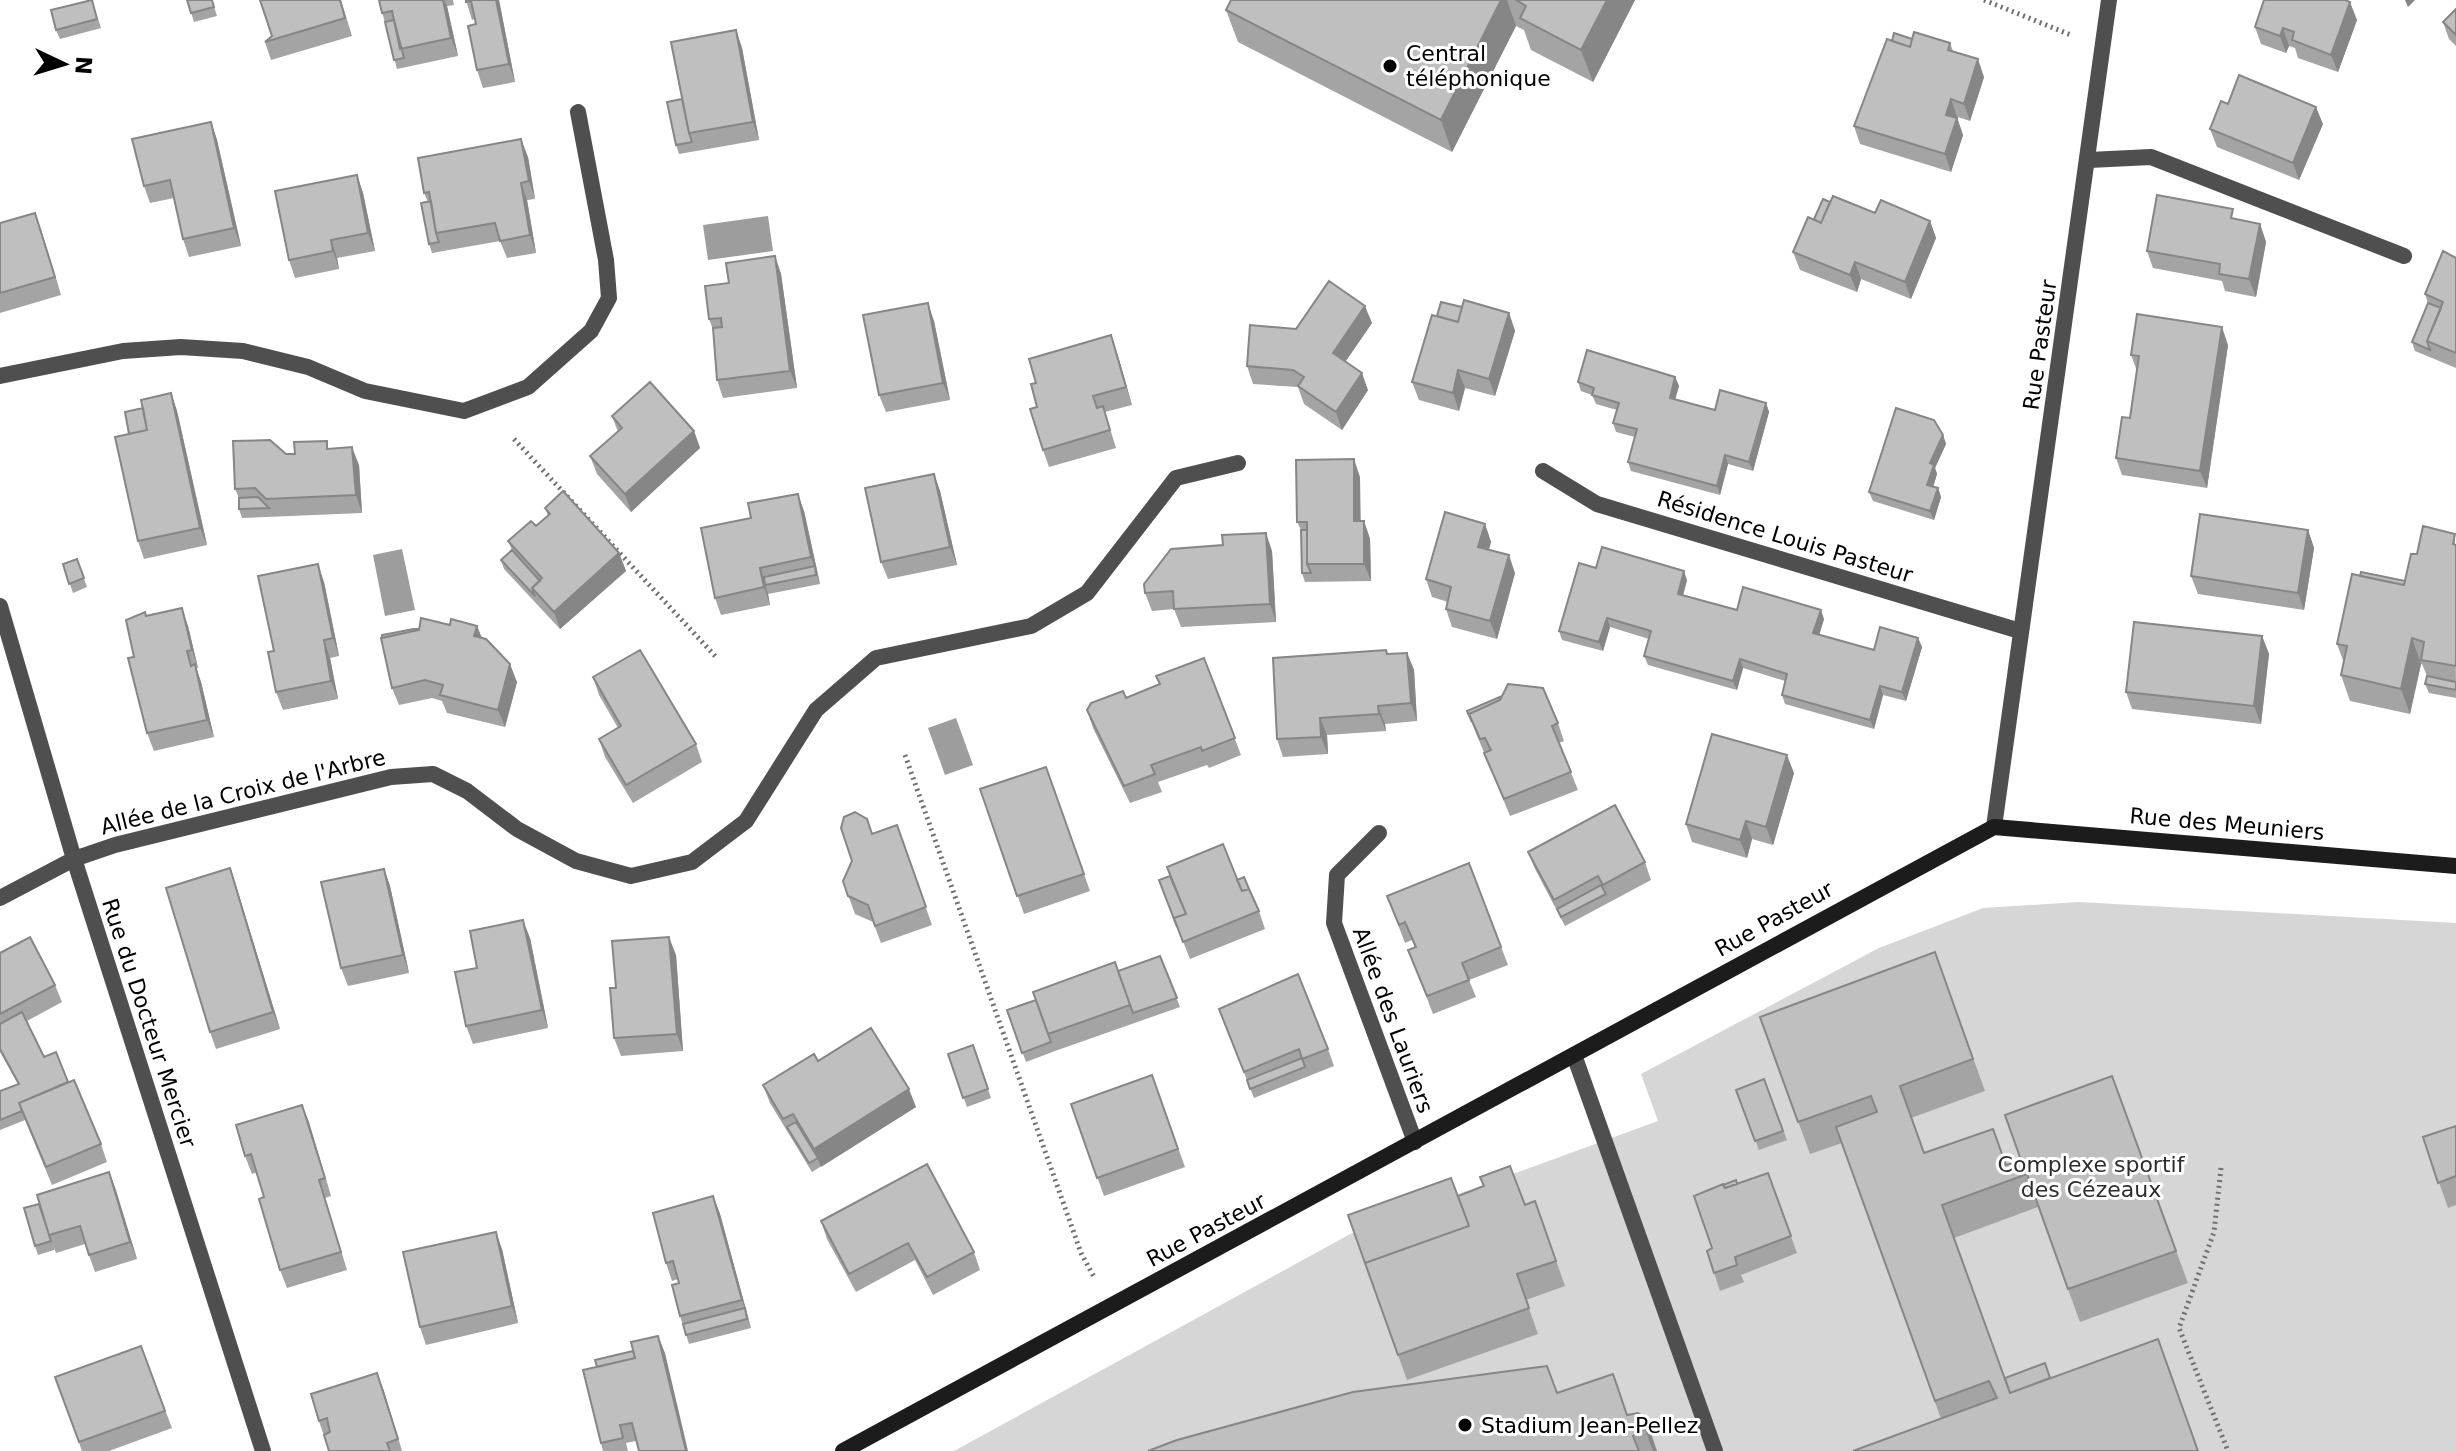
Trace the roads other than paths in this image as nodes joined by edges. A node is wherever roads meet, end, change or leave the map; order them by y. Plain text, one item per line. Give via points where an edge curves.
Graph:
1 (2109, 0) edge
2 (578, 112) dead end
3 (2089, 160) junction
4 (2404, 256) dead end
5 (0, 376) edge
6 (1238, 463) dead end
7 (1543, 471) dead end
8 (0, 606) edge
9 (2020, 631) junction
10 (1994, 827) junction
11 (1379, 833) dead end
12 (74, 859) junction
13 (2456, 866) edge
14 (0, 898) edge
15 (1574, 1055) junction
16 (1415, 1142) junction
17 (263, 1451) edge
18 (843, 1451) edge
19 (1715, 1451) edge

1 - 3 street, Rue Pasteur
2 - 5 street via 609,298 591,331 528,387 464,411 365,391 308,367 243,351 181,347 123,351
3 - 4 street via 2151,157
3 - 9 street, Rue Pasteur
6 - 12 street, Allée de la Croix de l'Arbre via 1176,478 1087,593 1031,626 876,658 816,710 746,821 692,862 631,876 576,861 433,774 391,777
7 - 9 street, Résidence Louis Pasteur via 1597,504
8 - 12 street, Rue du Docteur Mercier
9 - 10 street, Rue Pasteur
10 - 13 main road, Rue des Meuniers
10 - 15 main road, Rue Pasteur
11 - 16 street, Allée des Lauriers via 1337,875 1334,923
12 - 14 street, Allée de la Croix de l'Arbre
12 - 17 street, Rue du Docteur Mercier
15 - 16 main road, Rue Pasteur
15 - 19 street
16 - 18 main road, Rue Pasteur

